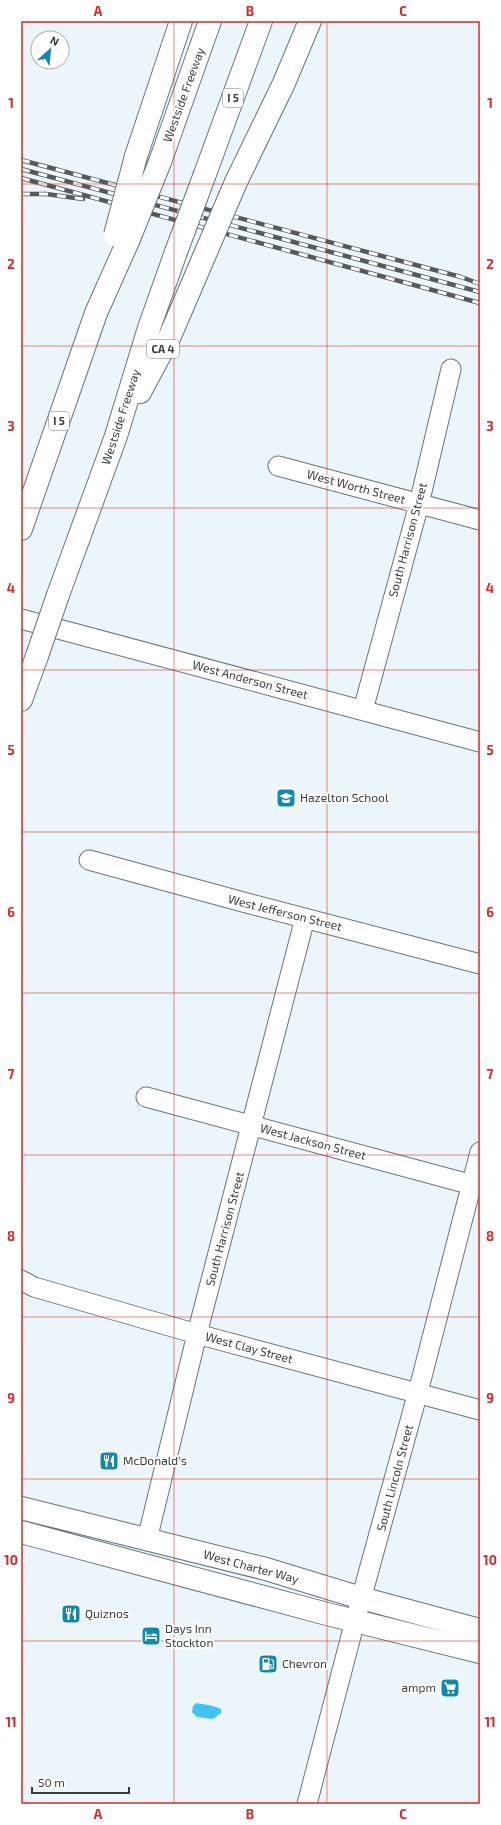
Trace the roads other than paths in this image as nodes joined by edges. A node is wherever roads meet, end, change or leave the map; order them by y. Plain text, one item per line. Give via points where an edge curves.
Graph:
1 (181, 21) edge
2 (210, 21) edge
3 (261, 21) edge
4 (310, 21) edge
5 (122, 237) junction
6 (451, 369) dead end
7 (116, 436) junction
8 (278, 466) dead end
9 (418, 504) junction
10 (480, 520) edge
11 (21, 529) edge
12 (21, 619) edge
13 (21, 700) edge
14 (363, 710) junction
15 (480, 742) edge
16 (89, 860) dead end
17 (305, 918) junction
18 (480, 964) edge
19 (146, 1097) dead end
20 (252, 1126) junction
21 (480, 1152) edge
22 (476, 1186) edge
23 (21, 1280) edge
24 (197, 1334) junction
25 (418, 1392) junction
26 (480, 1410) edge
27 (21, 1508) edge
28 (21, 1532) edge
29 (43, 1538) junction
30 (147, 1540) junction
31 (361, 1598) junction
32 (355, 1621) junction
33 (480, 1630) edge
34 (480, 1652) edge
35 (307, 1804) edge

1 - 5 main road, bridge via 136,156
2 - 5 main road, Westside Freeway / I 5, bridge via 160,162
3 - 7 main road, Westside Freeway / I 5, bridge via 149,328
4 - 7 main road, CA 4, bridge via 284,83 236,182 170,336
5 - 11 main road, Westside Freeway / I 5
6 - 9 street, South Harrison Street
7 - 13 main road, Westside Freeway / I 5, bridge
8 - 9 street, West Worth Street
9 - 10 street, West Worth Street
9 - 14 street, South Harrison Street
12 - 14 street, West Anderson Street
14 - 15 street, West Anderson Street
16 - 17 street, West Jefferson Street
17 - 18 street, West Jefferson Street
17 - 20 street, South Harrison Street
19 - 20 street, West Jackson Street
20 - 22 street, West Jackson Street
20 - 24 street, South Harrison Street
21 - 22 street, South Lincoln Street
22 - 25 street, South Lincoln Street
23 - 24 street, West Clay Street via 34,1287
24 - 25 street, West Clay Street
24 - 30 street, South Harrison Street
25 - 26 street, West Clay Street
25 - 31 street, South Lincoln Street
27 - 30 main road, West Charter Way
28 - 29 main road
29 - 30 main road via 65,1531 124,1547
29 - 32 main road
30 - 31 main road, West Charter Way via 266,1569
31 - 32 street, South Lincoln Street
31 - 33 main road, West Charter Way
32 - 34 main road
32 - 35 street, South Lincoln Street

